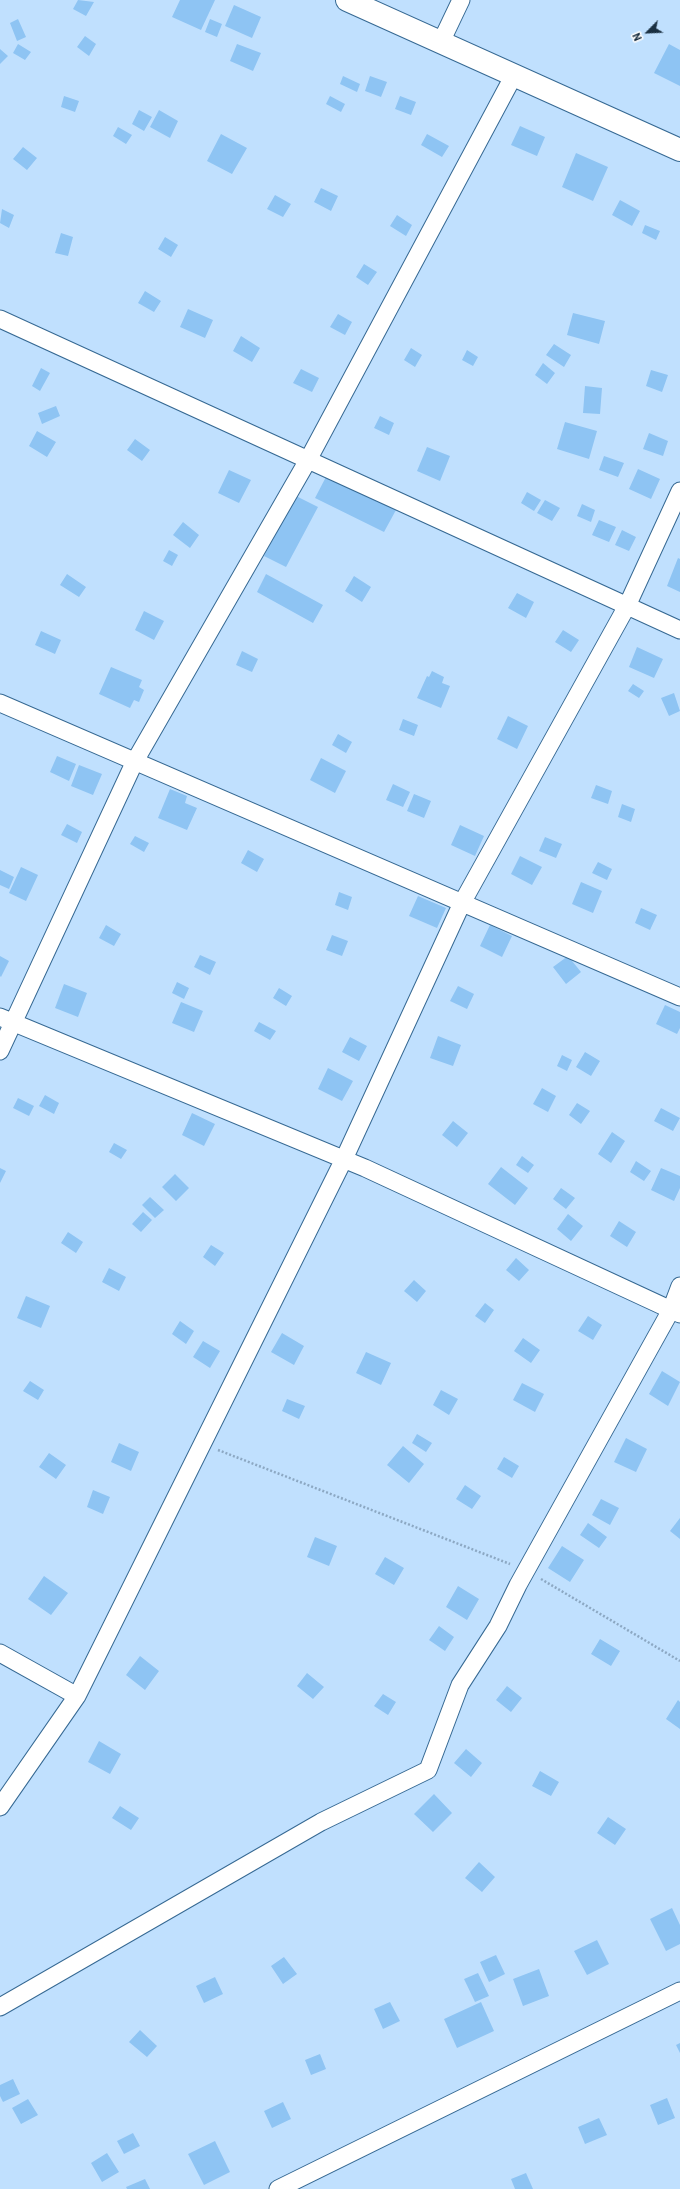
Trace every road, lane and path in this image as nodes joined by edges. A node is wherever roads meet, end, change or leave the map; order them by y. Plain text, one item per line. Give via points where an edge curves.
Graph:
1 (347, 0) edge
2 (461, 0) edge
3 (441, 42) junction
4 (514, 75) junction
5 (680, 150) edge
6 (0, 319) edge
7 (308, 460) junction
8 (680, 491) edge
9 (627, 606) junction
10 (680, 630) edge
11 (0, 703) edge
12 (135, 761) junction
13 (462, 903) junction
14 (680, 997) edge
15 (7, 1019) edge
16 (0, 1051) edge
17 (344, 1159) junction
18 (680, 1286) edge
19 (675, 1312) edge
20 (203, 1444) junction
21 (526, 1570) junction
22 (0, 1653) edge
23 (680, 1661) edge
24 (77, 1696) junction
25 (0, 1807) edge
26 (680, 1991) edge
27 (0, 2007) edge
28 (278, 2189) edge

1 - 3 main road
2 - 3 street
3 - 4 main road
4 - 5 main road
4 - 7 street
6 - 7 street
7 - 9 street
7 - 12 street
8 - 9 street
9 - 10 street
9 - 13 street
11 - 12 street
12 - 13 street
12 - 15 street
13 - 14 street
13 - 17 street
15 - 16 street
15 - 17 street
17 - 19 street
17 - 20 street
18 - 19 street
19 - 21 street
20 - 21 path
20 - 24 street
21 - 23 path
21 - 27 street via 498,1626 460,1685 428,1770 321,1822
22 - 24 street
24 - 25 street
26 - 28 street

